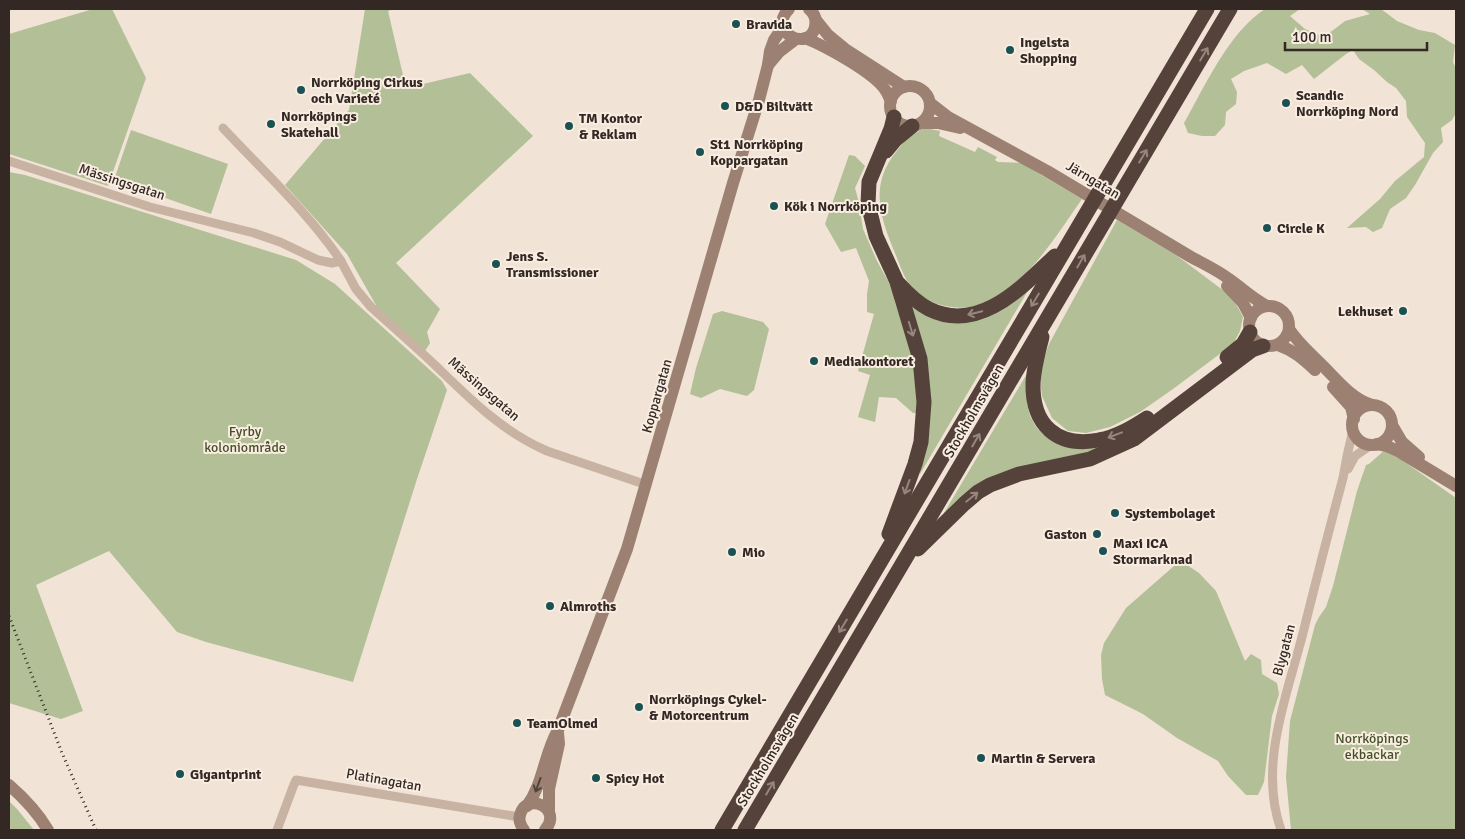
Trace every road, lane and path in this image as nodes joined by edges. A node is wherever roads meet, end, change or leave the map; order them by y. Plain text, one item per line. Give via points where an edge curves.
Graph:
1 (789, 9) edge
2 (809, 9) edge
3 (1207, 9) edge
4 (1230, 9) edge
5 (816, 20) junction
6 (783, 27) junction
7 (801, 39) junction
8 (768, 65) junction
9 (904, 87) junction
10 (891, 101) junction
11 (930, 103) junction
12 (894, 118) junction
13 (917, 124) junction
14 (223, 128) dead end
15 (977, 133) junction
16 (878, 160) junction
17 (9, 161) edge
18 (1069, 243) junction
19 (1191, 257) junction
20 (341, 261) junction
21 (897, 282) junction
22 (1268, 306) junction
23 (1048, 318) junction
24 (1250, 325) junction
25 (1289, 329) junction
26 (1270, 345) junction
27 (1372, 405) junction
28 (1353, 424) junction
29 (1392, 425) junction
30 (1374, 444) junction
31 (1437, 474) junction
32 (1343, 478) junction
33 (646, 485) junction
34 (1456, 486) edge
35 (900, 568) junction
36 (868, 584) junction
37 (558, 730) junction
38 (9, 785) edge
39 (527, 806) junction
40 (549, 812) junction
41 (522, 826) edge
42 (48, 830) edge
43 (277, 830) edge
44 (545, 830) edge
45 (722, 830) edge
46 (745, 830) edge
47 (1281, 830) edge

1 - 6 street, Koppargatan via 783,17
2 - 5 street
3 - 18 highway, Stockholmsvägen
23 -> 4 highway, Stockholmsvägen
5 - 7 street, Koppargatan via 814,31
5 - 9 street via 845,49
6 - 7 street via 790,37
6 - 8 street, Koppargatan via 774,40
7 - 8 street, Koppargatan via 779,52
7 - 10 street via 826,48 873,77 886,90
8 - 33 street, Koppargatan
9 - 10 street
9 - 11 street via 922,90
10 - 12 street
11 - 13 street via 929,114
11 - 15 street, Järngatan
12 - 13 street via 900,123
12 - 16 highway
13 - 15 street, Järngatan via 938,123
13 - 16 highway via 895,140
14 - 20 street, Mässingsgatan via 314,226
15 - 19 street, Järngatan
16 - 21 highway via 869,182 868,204 876,236
17 - 20 street, Mässingsgatan via 150,207 254,233 318,260
18 -> 21 highway via 1031,278 988,310 959,316 944,315 914,300
18 -> 36 highway, Stockholmsvägen
19 - 22 street, Järngatan
19 - 24 street, Järngatan via 1243,303
20 - 33 street, Mässingsgatan via 356,289 371,307 498,423 547,451
21 -> 36 highway via 920,359 924,402 921,442
22 - 24 street via 1258,310
22 - 25 street via 1283,311
24 -> 23 highway via 1240,347 1132,428 1100,440 1077,441 1051,432 1044,425 1035,401 1035,365
35 -> 23 highway, Stockholmsvägen
24 - 26 street via 1255,341
25 - 26 street via 1283,341
25 - 27 street via 1349,391
26 - 28 street via 1289,349 1298,355 1341,395 1351,407
35 -> 26 highway via 957,510 984,488 1019,474 1090,459 1134,439 1252,350
27 - 28 street via 1361,409
27 - 29 street via 1385,410
28 - 30 street via 1357,437
28 - 32 street, Blygatan
29 - 30 street via 1388,437
29 - 31 street via 1402,442
30 - 31 street via 1394,449
30 - 32 street, Blygatan via 1355,456
31 - 34 street
32 - 47 street, Blygatan via 1274,751 1272,781
33 - 37 street, Koppargatan via 627,549
46 -> 35 highway, Stockholmsvägen
36 -> 45 highway, Stockholmsvägen
37 -> 39 street, Koppargatan via 551,742 537,789
37 - 40 street, Koppargatan via 559,744 549,789
38 - 42 street
39 - 40 street via 534,803
39 - 41 street, Koppargatan via 522,810
40 - 44 street, Koppargatan via 550,822
41 - 43 street, Platinagatan via 296,780

